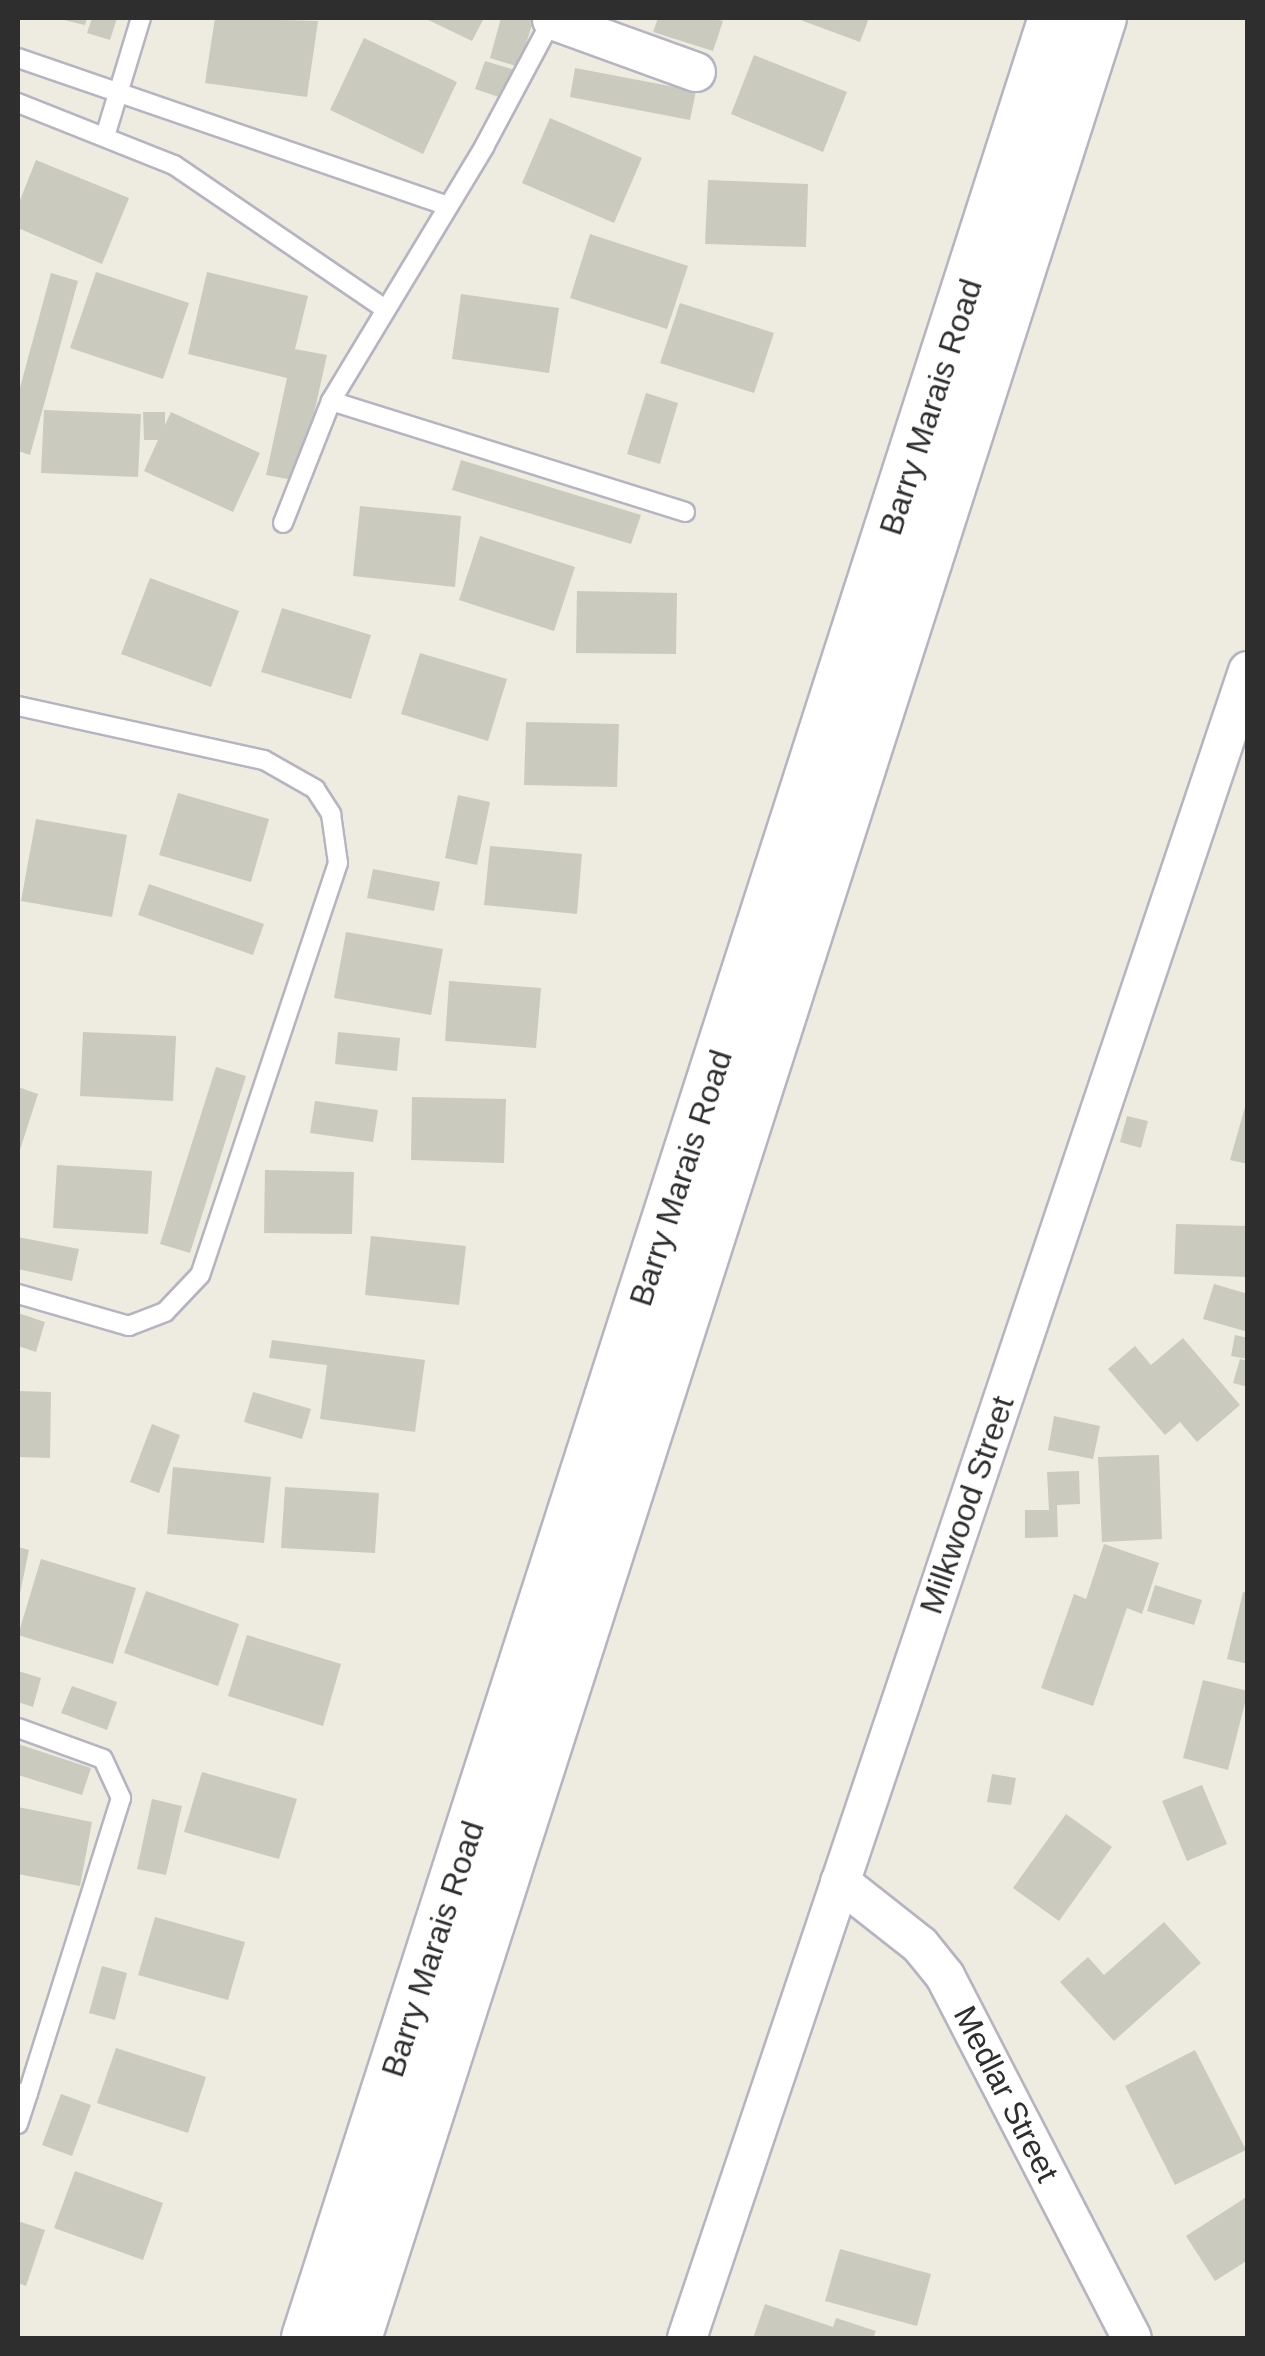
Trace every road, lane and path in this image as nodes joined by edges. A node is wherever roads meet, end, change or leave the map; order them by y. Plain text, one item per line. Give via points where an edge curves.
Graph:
1 (141, 18) edge
2 (1055, 18) edge
3 (1100, 18) edge
4 (552, 19) edge
5 (18, 58) edge
6 (696, 72) dead end
7 (119, 90) junction
8 (18, 103) edge
9 (106, 133) junction
10 (444, 204) junction
11 (384, 308) junction
12 (331, 401) junction
13 (685, 512) dead end
14 (283, 523) dead end
15 (1248, 672) edge
16 (18, 706) edge
17 (18, 1294) edge
18 (18, 1728) edge
19 (840, 1882) junction
20 (23, 2093) edge
21 (18, 2124) edge
22 (308, 2338) edge
23 (355, 2338) edge
24 (687, 2338) edge
25 (1132, 2338) edge

1 - 7 lane
2 - 22 main road, Barry Marais Road
3 - 23 main road, Barry Marais Road
4 - 6 street
4 - 10 lane via 484,147
5 - 7 lane
7 - 9 lane
7 - 10 lane
8 - 9 lane
9 - 11 lane via 174,164
10 - 11 lane
11 - 12 lane
12 - 13 lane
12 - 14 lane
15 - 19 street, Milkwood Street
16 - 17 lane via 264,760 314,789 331,814 338,862 200,1275 165,1312 128,1326
18 - 20 lane via 104,1760 120,1798
19 - 24 street, Milkwood Street
19 - 25 street, Medlar Street via 920,1945 945,1976
20 - 21 lane

